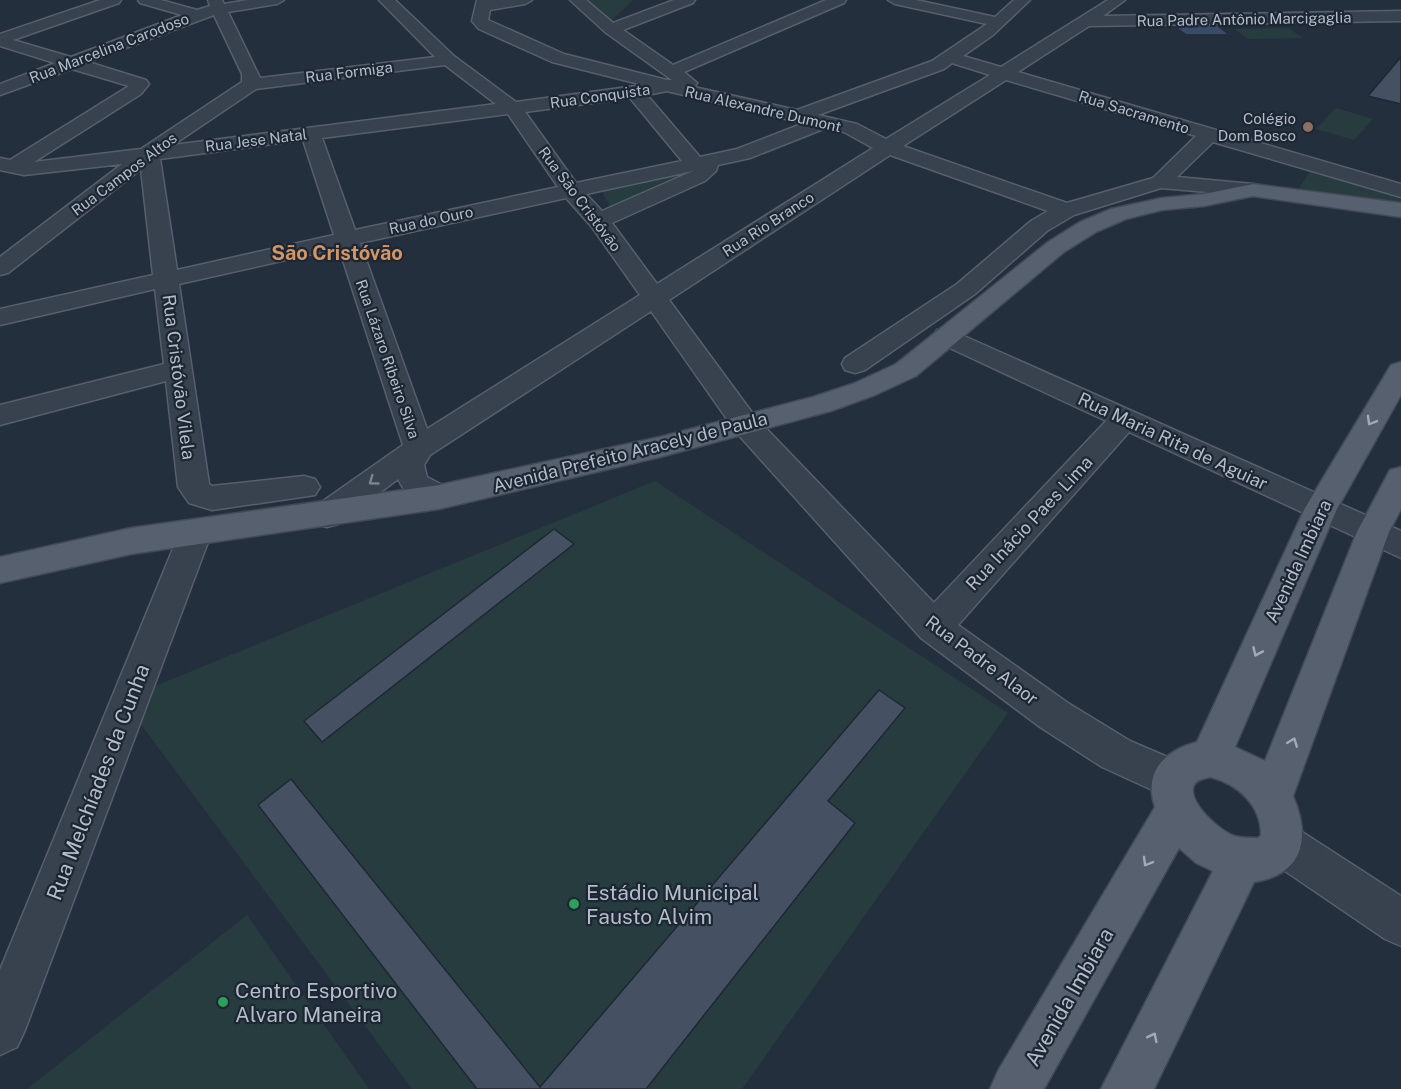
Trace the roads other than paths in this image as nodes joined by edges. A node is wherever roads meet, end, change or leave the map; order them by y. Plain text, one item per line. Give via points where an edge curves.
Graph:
1 (114, 0) edge
2 (145, 0) edge
3 (277, 0) edge
4 (386, 0) edge
5 (525, 0) edge
6 (577, 0) edge
7 (688, 0) edge
8 (839, 0) edge
9 (895, 0) edge
10 (1023, 0) edge
11 (1276, 0) edge
12 (483, 3) edge
13 (1113, 3) edge
14 (642, 4) edge
15 (217, 5) edge
16 (671, 7) junction
17 (1087, 11) edge
18 (196, 15) junction
19 (1401, 16) edge
20 (1302, 18) junction
21 (998, 22) junction
22 (610, 28) junction
23 (0, 40) edge
24 (952, 58) junction
25 (448, 60) junction
26 (70, 63) junction
27 (1005, 73) junction
28 (910, 74) junction
29 (667, 79) junction
30 (250, 84) junction
31 (0, 90) edge
32 (635, 92) junction
33 (716, 98) junction
34 (513, 108) junction
35 (771, 111) junction
36 (824, 122) joint
37 (800, 124) junction
38 (311, 134) junction
39 (1209, 135) junction
40 (886, 147) junction
41 (149, 153) junction
42 (1304, 162) junction
43 (694, 163) junction
44 (4, 168) edge
45 (1160, 182) junction
46 (570, 190) junction
47 (1253, 190) junction
48 (1396, 190) edge
49 (1282, 193) junction
50 (1204, 200) junction
51 (1366, 208) junction
52 (1066, 210) junction
53 (1401, 210) edge
54 (1401, 217) edge
55 (599, 221) junction
56 (346, 239) junction
57 (0, 268) edge
58 (167, 281) junction
59 (653, 299) junction
60 (0, 317) edge
61 (946, 336) junction
62 (855, 364) dead end
63 (179, 369) junction
64 (1401, 371) edge
65 (0, 415) edge
66 (1125, 419) junction
67 (746, 425) junction
68 (419, 448) junction
69 (1401, 478) edge
70 (304, 487) dead end
71 (440, 497) junction
72 (1321, 508) junction
73 (327, 515) junction
74 (195, 534) junction
75 (1387, 538) edge
76 (0, 570) edge
77 (934, 627) junction
78 (1210, 758) junction
79 (1174, 795) junction
80 (1272, 796) junction
81 (1261, 851) junction
82 (1401, 923) edge
83 (0, 1030) edge
84 (1016, 1089) edge
85 (1127, 1089) edge

1 - 23 street
2 - 18 street
3 - 15 street, Rua Marcelina Carodoso
4 - 25 street, Rua São Cristóvão
5 - 12 street
6 - 22 street
7 - 16 street
8 - 29 street
9 - 21 street
10 - 21 street
11 - 20 street
12 - 29 street, Rua Alexandre Dumont via 480,21 495,32 558,58
13 - 17 street, Rua Rio Branco
14 - 16 street
14 - 22 street
15 - 18 street, Rua Marcelina Carodoso
15 - 30 street via 251,74
16 - 22 street
17 - 20 street, Rua Padre Antônio Marcigaglia
17 - 27 street, Rua Rio Branco
18 - 26 street, Rua Marcelina Carodoso
19 - 20 street, Rua Padre Antônio Marcigaglia
21 - 24 street
22 - 29 street
23 - 26 street
24 - 27 street, Rua Sacramento
24 - 28 street
25 - 30 street, Rua Formiga
25 - 34 street, Rua São Cristóvão
26 - 31 street, Rua Marcelina Carodoso
26 - 44 street via 136,81 139,87
27 - 39 street, Rua Sacramento
27 - 40 street, Rua Rio Branco
28 - 35 street
28 - 37 street, Rua do Ouro
29 - 32 street, Rua Conquista
29 - 33 street, Rua Alexandre Dumont
29 - 33 street, Rua Conquista via 687,82
30 - 41 street, Rua Campos Altos
32 - 34 street, Rua Conquista
32 - 43 street
33 - 35 street, Rua Alexandre Dumont
34 - 38 street, Rua Jese Natal
34 - 46 street, Rua São Cristóvão
35 - 37 street
36 - 37 street, Rua do Ouro
36 - 40 street, Rua Alexandre Dumont via 850,128
37 - 43 street, Rua do Ouro via 744,154
38 - 41 street, Rua Jese Natal
38 - 56 street, Rua Lázaro Ribeiro Silva
39 - 42 street, Rua Sacramento
39 - 45 street
40 - 52 street, Rua Alexandre Dumont
40 - 59 street, Rua Rio Branco
41 - 44 street, Rua Jese Natal via 35,168
41 - 57 street, Rua Campos Altos
41 - 58 street, Rua Cristóvão Vilela
42 - 48 street, Rua Sacramento
42 - 49 street
43 - 46 street, Rua do Ouro
43 - 55 street via 710,167 698,177
45 - 47 street, Avenida Prefeito Aracely de Paula
45 - 52 street, Avenida Prefeito Aracely de Paula
46 - 55 street, Rua São Cristóvão
46 - 56 street, Rua do Ouro
47 - 49 main road, Avenida Prefeito Aracely de Paula
47 - 50 main road, Avenida Prefeito Aracely de Paula
49 - 51 main road, Avenida Prefeito Aracely de Paula
50 - 51 main road, Avenida Prefeito Aracely de Paula
50 - 61 main road, Avenida Prefeito Aracely de Paula via 1119,214 1088,227 1056,247
51 - 53 main road, Avenida Prefeito Aracely de Paula
51 - 54 main road, Avenida Prefeito Aracely de Paula
52 - 62 street, Avenida Prefeito Aracely de Paula via 1039,226 966,289
55 - 59 street, Rua São Cristóvão
56 - 58 street, Rua do Ouro
56 - 68 street, Rua Lázaro Ribeiro Silva
58 - 60 street, Rua do Ouro
58 - 63 street, Rua Cristóvão Vilela
59 - 67 street, Rua São Cristóvão
59 - 68 street, Rua Rio Branco
61 - 66 street, Rua Maria Rita de Aguiar
61 - 67 main road, Avenida Prefeito Aracely de Paula via 906,370 865,389
63 - 65 street
63 - 70 street, Rua Cristóvão Vilela via 192,477 200,495 212,498
64 -> 72 main road, Avenida Imbiara
66 - 72 street, Rua Maria Rita de Aguiar
66 - 77 street, Rua Inácio Paes Lima
67 - 71 main road, Avenida Prefeito Aracely de Paula
67 - 77 street, Rua Padre Alaor
68 - 71 street via 409,465 412,481 422,491
68 -> 73 street, Rua Rio Branco
69 - 75 main road
71 - 73 main road, Avenida Prefeito Aracely de Paula
72 - 75 street, Rua Maria Rita de Aguiar
72 -> 78 main road, Avenida Imbiara
73 - 74 main road, Avenida Prefeito Aracely de Paula
74 - 76 main road, Avenida Prefeito Aracely de Paula via 131,541
74 - 83 street, Rua Melchíades da Cunha
80 -> 75 main road
77 - 79 street, Rua Padre Alaor via 1054,715
78 - 79 main road via 1180,767
78 - 80 main road via 1244,770
79 - 81 main road via 1188,829 1204,844 1224,855
79 -> 84 main road, Avenida Imbiara
80 - 81 main road via 1284,828
81 - 82 street
85 -> 81 main road

